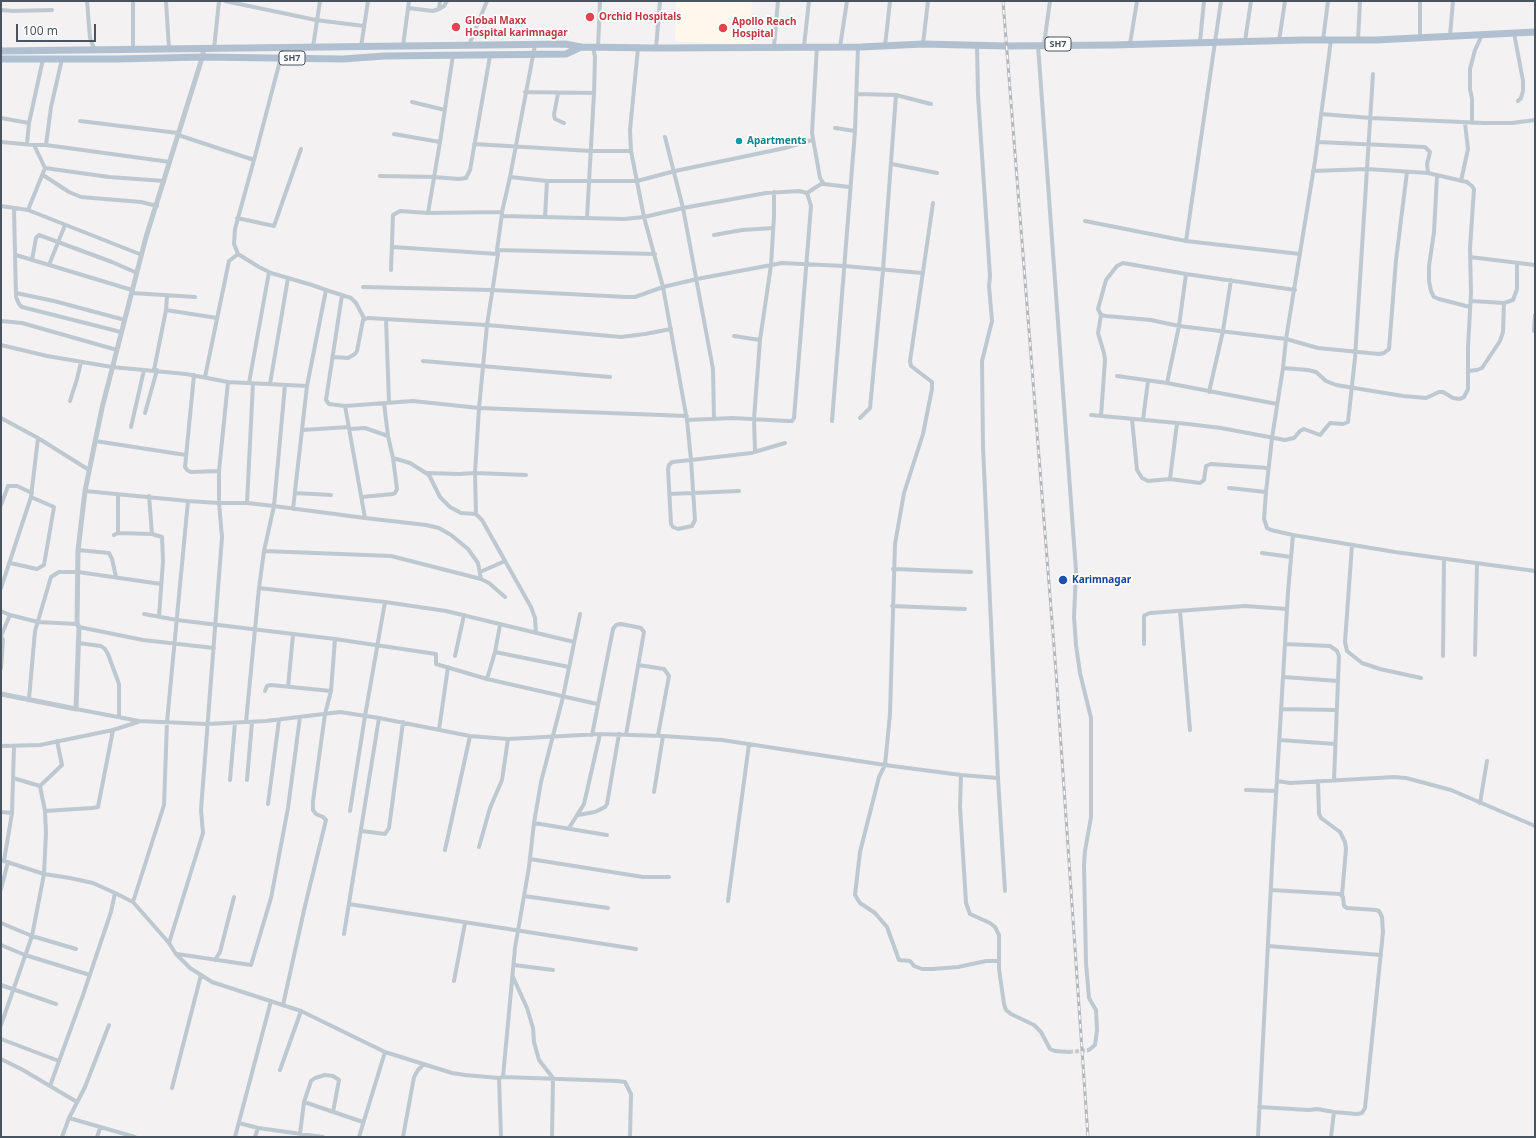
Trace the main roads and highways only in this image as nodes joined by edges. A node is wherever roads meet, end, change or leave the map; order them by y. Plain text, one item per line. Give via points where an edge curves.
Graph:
1 (1535, 32) edge
2 (581, 47) junction
3 (1, 51) edge
4 (1, 59) edge

1 - 2 main road, SH7 via 1420,39 1007,46 923,44 840,47
2 - 3 main road, SH7 via 565,44
2 - 4 main road, SH7 via 566,54 384,56 343,60 281,57

